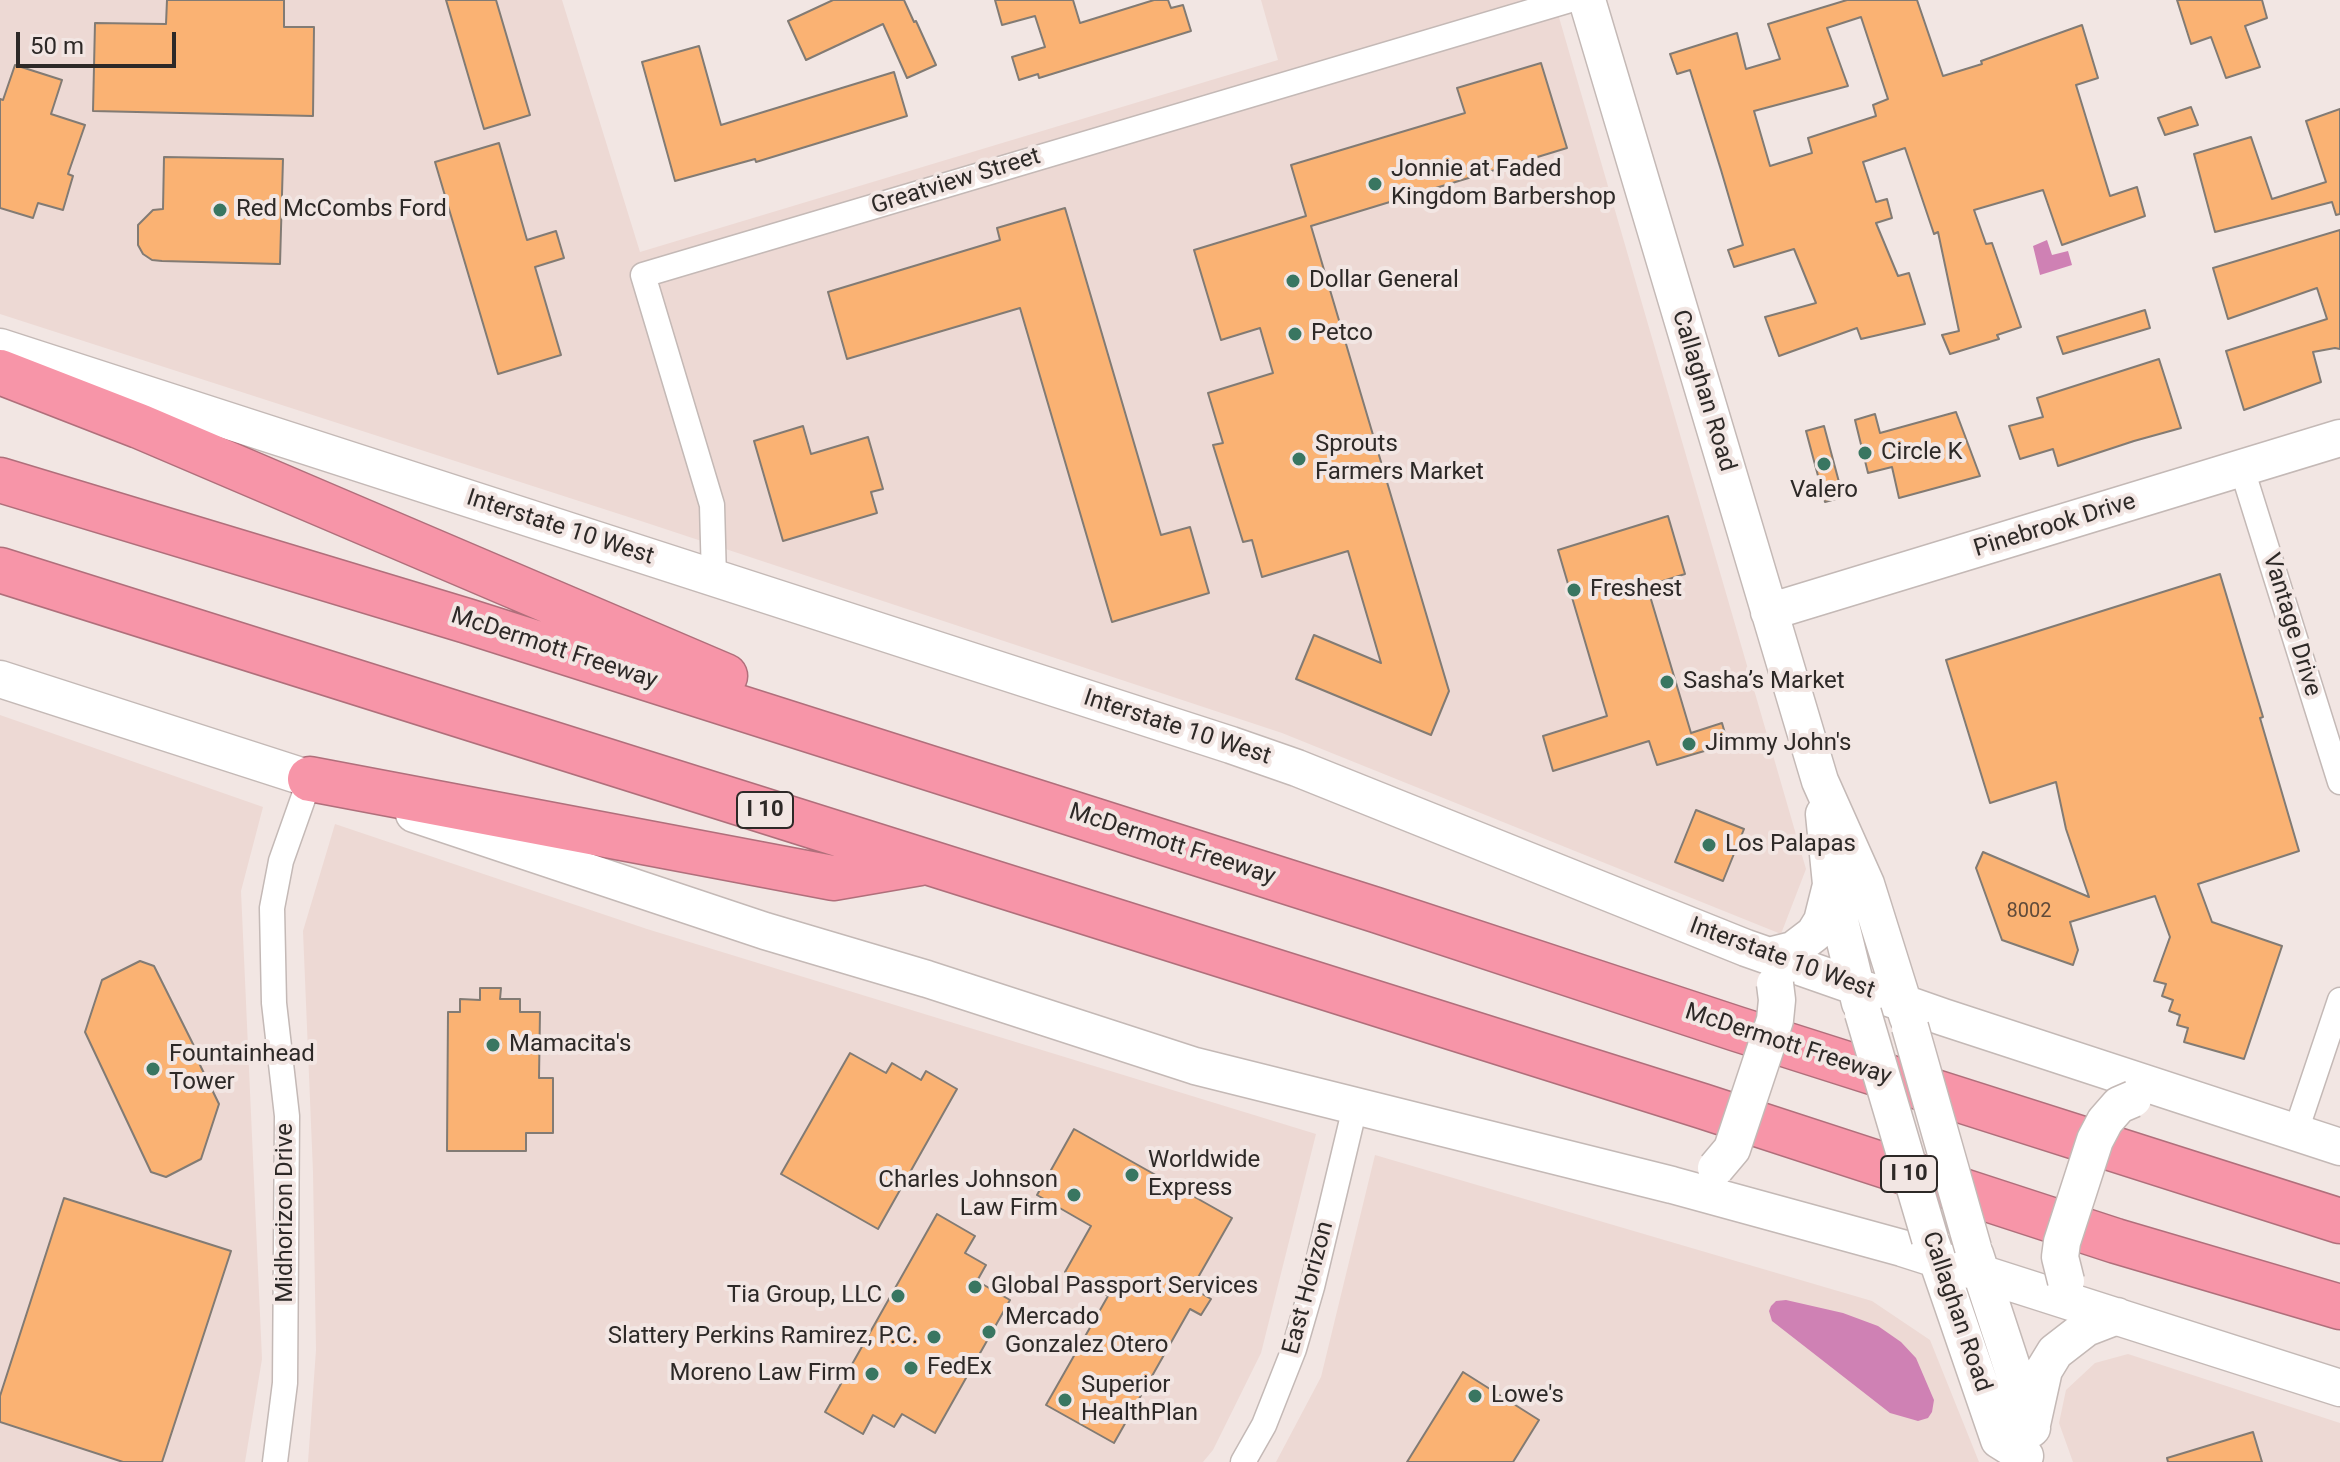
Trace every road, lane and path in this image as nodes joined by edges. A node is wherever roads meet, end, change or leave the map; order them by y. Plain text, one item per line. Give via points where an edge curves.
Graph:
1 (1570, 0) edge
2 (1587, 0) edge
3 (0, 347) edge
4 (0, 372) edge
5 (2340, 438) edge
6 (2242, 469) junction
7 (0, 480) edge
8 (0, 570) edge
9 (714, 579) junction
10 (1769, 612) junction
11 (0, 679) edge
12 (310, 779) junction
13 (1820, 781) junction
14 (2340, 782) edge
15 (996, 790) junction
16 (923, 862) junction
17 (1831, 884) junction
18 (1763, 963) junction
19 (1860, 1000) junction
20 (2340, 1000) edge
21 (1907, 1015) junction
22 (2168, 1090) junction
23 (1355, 1107) junction
24 (2296, 1131) junction
25 (2340, 1147) edge
26 (1672, 1185) junction
27 (2340, 1221) edge
28 (1934, 1250) junction
29 (1978, 1260) junction
30 (2340, 1307) edge
31 (2104, 1312) junction
32 (2340, 1388) edge
33 (2028, 1448) edge
34 (275, 1462) edge
35 (1243, 1462) edge

1 - 9 street, Greatview Street via 643,275 712,505
2 - 10 main road, Callaghan Road
3 - 9 main road, Interstate 10 West
4 - 15 highway
5 - 6 main road, Pinebrook Drive
6 - 10 main road, Pinebrook Drive
6 - 14 street, Vantage Drive
7 - 15 highway, McDermott Freeway
8 - 16 highway, I 10
9 - 18 main road, Interstate 10 West via 1297,768
10 - 13 main road, Callaghan Road
11 - 12 main road
12 - 16 highway via 833,878
12 - 23 main road via 765,931 1195,1066
12 - 34 street, Midhorizon Drive via 281,861 271,923 287,1116 285,1383
13 - 17 main road, Callaghan Road
13 - 21 main road, Callaghan Road via 1866,884
15 - 27 highway, McDermott Freeway
16 - 30 highway, I 10 via 2116,1241
17 - 18 main road via 1814,934
17 - 19 main road, Callaghan Road
18 - 19 main road, Interstate 10 West
18 - 26 main road, bridge via 1777,1000 1775,1020 1732,1149 1698,1180
19 - 21 main road, Interstate 10 West
19 - 28 main road, Callaghan Road, bridge
20 - 24 street
21 - 22 main road, Interstate 10 West
21 - 29 main road, Callaghan Road, bridge
22 - 24 main road, Interstate 10 West
22 - 31 main road, bridge via 2119,1105 2105,1121 2062,1242 2066,1281
23 - 26 main road
23 - 35 street, East Horizon via 1294,1349
24 - 25 main road, Interstate 10 West
26 - 28 main road
28 - 29 main road
28 - 33 main road, Callaghan Road via 1999,1440
29 - 31 main road
29 - 33 main road, Callaghan Road
31 - 32 main road
31 - 33 main road via 2055,1352 2044,1370

